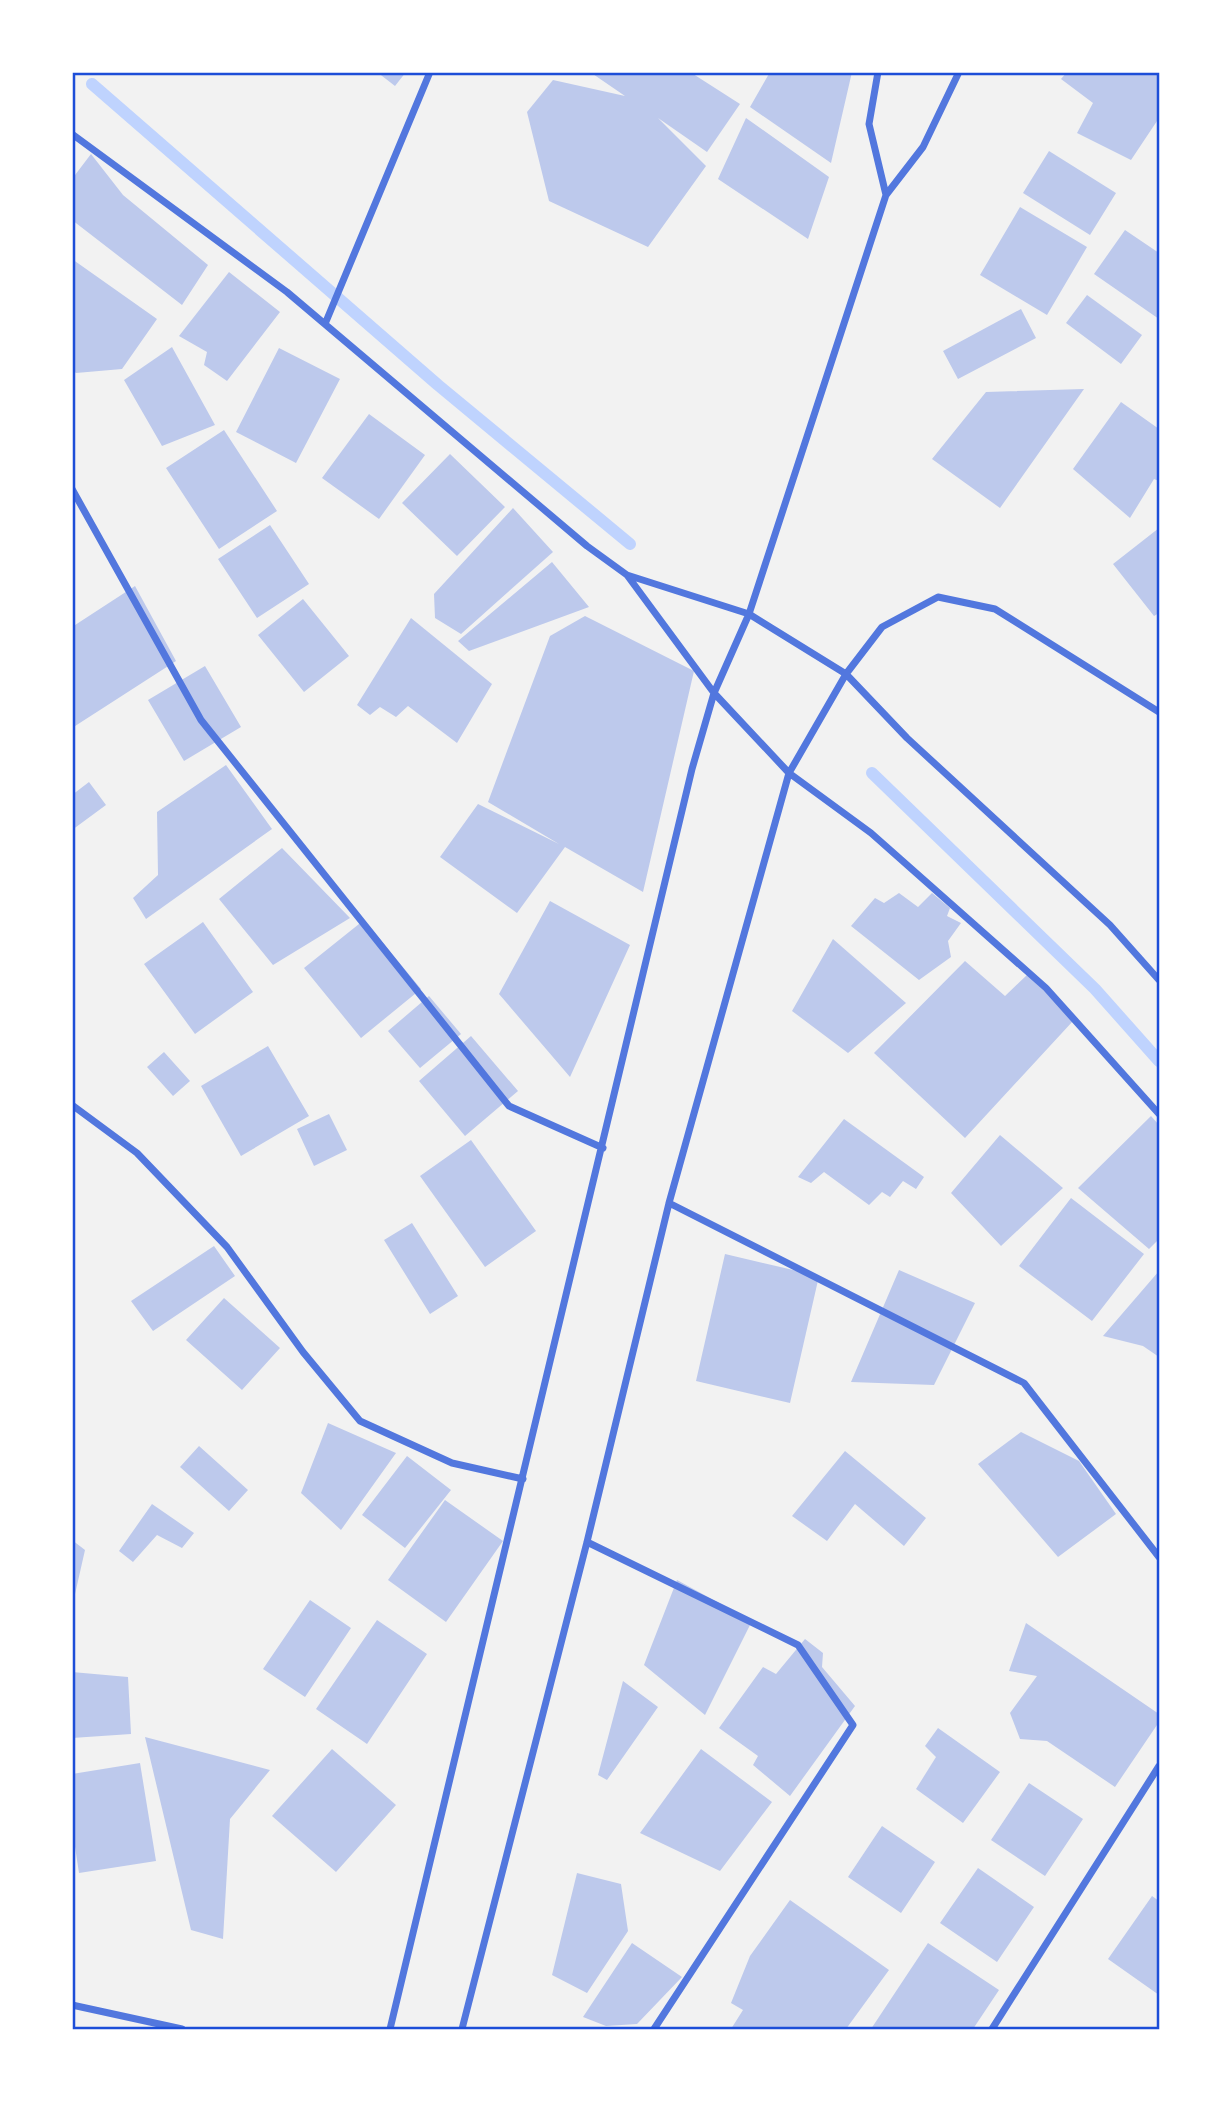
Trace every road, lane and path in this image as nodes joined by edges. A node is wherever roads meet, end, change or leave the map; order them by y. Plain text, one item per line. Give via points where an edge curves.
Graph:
1 (430, 72) edge
2 (878, 72) edge
3 (959, 72) edge
4 (72, 134) edge
5 (886, 195) junction
6 (325, 324) junction
7 (72, 489) edge
8 (627, 575) junction
9 (749, 614) junction
10 (846, 674) junction
11 (714, 693) junction
12 (1159, 712) edge
13 (789, 773) junction
14 (1159, 980) edge
15 (72, 1105) edge
16 (1159, 1114) edge
17 (603, 1148) junction
18 (669, 1203) junction
19 (523, 1479) junction
20 (587, 1542) junction
21 (1159, 1557) edge
22 (1159, 1766) edge
23 (72, 2005) edge
24 (182, 2029) edge
25 (390, 2029) edge
26 (462, 2029) edge
27 (654, 2029) edge
28 (992, 2029) edge

1 - 6 street
2 - 5 street via 869,124
3 - 5 street via 923,147
4 - 6 street
5 - 9 street
6 - 8 street
7 - 17 street via 201,720 509,1106
8 - 9 street
8 - 11 street
9 - 10 street
9 - 11 street
10 - 12 street via 883,627 938,597 995,609
10 - 13 street
10 - 14 street via 907,738 1110,925
11 - 13 street
11 - 17 street
13 - 16 street via 871,833 1046,988
13 - 18 street
15 - 19 street via 137,1153 227,1247 303,1353 360,1421 452,1463
17 - 19 street
18 - 20 street
18 - 21 street via 1024,1383
19 - 25 street
20 - 26 street
20 - 27 street via 798,1645 853,1726
22 - 28 street
23 - 24 street

